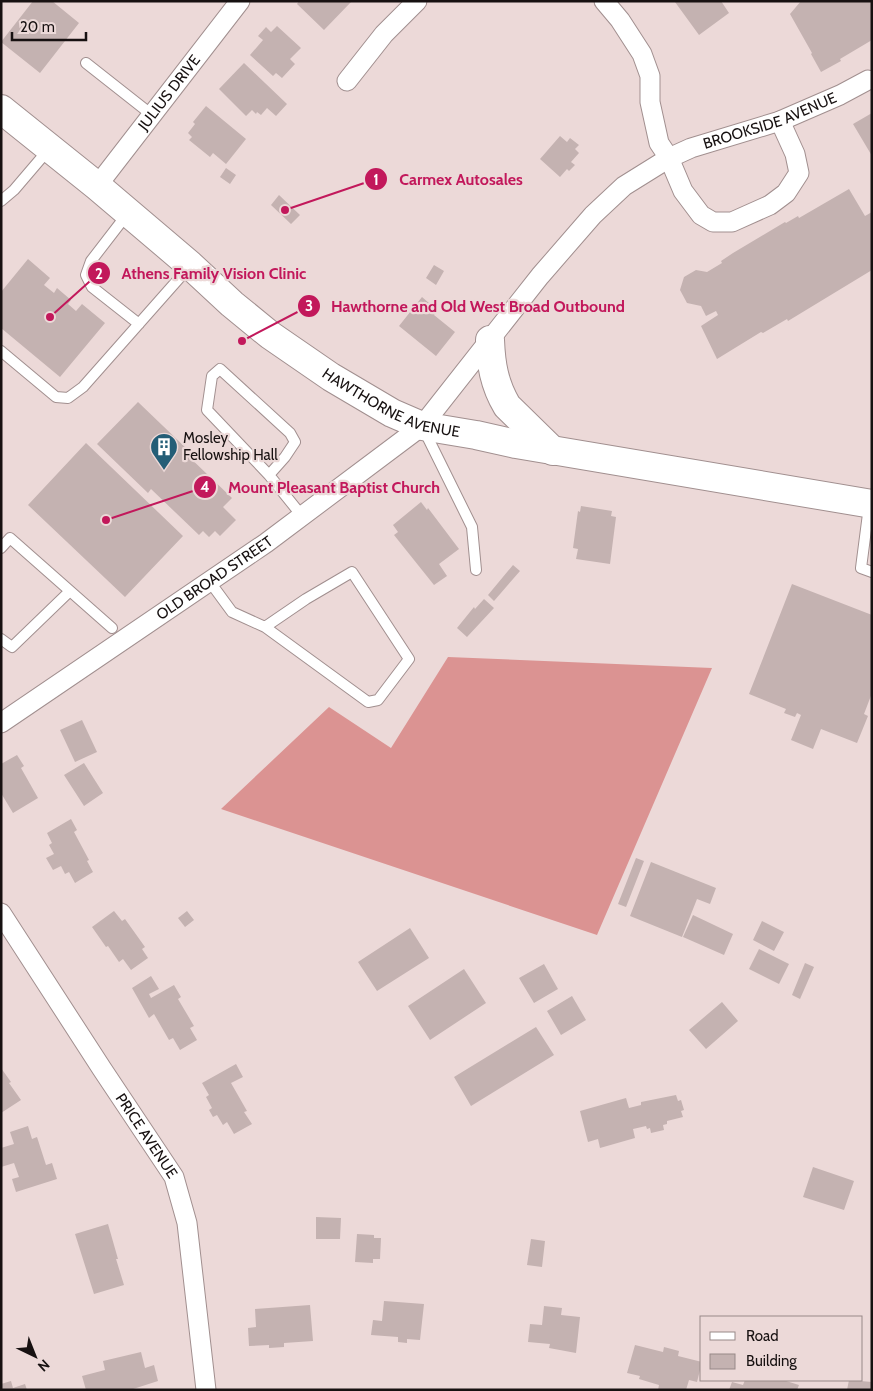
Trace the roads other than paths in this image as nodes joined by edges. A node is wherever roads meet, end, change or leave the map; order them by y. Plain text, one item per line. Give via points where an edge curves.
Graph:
1 (240, 1) edge
2 (416, 1) edge
3 (604, 1) edge
4 (86, 63) dead end
5 (868, 80) dead end
6 (347, 81) dead end
7 (1, 109) edge
8 (152, 115) junction
9 (780, 121) junction
10 (50, 148) junction
11 (669, 158) junction
12 (97, 186) junction
13 (1, 201) edge
14 (129, 213) junction
15 (190, 265) junction
16 (139, 324) junction
17 (490, 340) junction
18 (1, 351) edge
19 (422, 426) junction
20 (554, 451) junction
21 (269, 475) junction
22 (871, 503) edge
23 (302, 516) junction
24 (1, 548) edge
25 (476, 570) dead end
26 (872, 572) edge
27 (210, 582) junction
28 (70, 591) junction
29 (265, 627) junction
30 (112, 628) dead end
31 (1, 639) edge
32 (1, 723) edge
33 (1, 913) edge
34 (206, 1390) edge

1 - 8 street, JULIUS DRIVE
2 - 6 street via 384,34
3 - 11 street via 642,54 650,76 650,102 659,143
4 - 8 lane
5 - 9 street, BROOKSIDE AVENUE
7 - 10 main road, HAWTHORNE AVENUE
8 - 12 street, JULIUS DRIVE
9 - 11 street, BROOKSIDE AVENUE via 691,148
9 - 11 street via 795,154 799,173 786,193 770,205 732,222 713,222 701,215 683,191
10 - 12 main road, HAWTHORNE AVENUE
10 - 13 lane
11 - 17 street, BROOKSIDE AVENUE via 624,186 593,215
12 - 14 main road, HAWTHORNE AVENUE
14 - 15 main road, HAWTHORNE AVENUE
14 - 16 lane via 91,261 86,275 92,287
15 - 16 lane
15 - 19 main road, HAWTHORNE AVENUE via 270,335 331,378
16 - 18 lane via 83,387 68,398 56,397
17 - 19 street, OLD BROAD STREET
17 - 20 main road via 492,370 500,394 507,406
19 - 20 main road, HAWTHORNE AVENUE
19 - 23 street, OLD BROAD STREET
19 - 25 lane via 472,527
20 - 22 main road, HAWTHORNE AVENUE
21 - 21 lane via 207,410 212,376 220,369 290,433 295,442
21 - 23 lane
22 - 26 lane via 861,568
23 - 27 street, OLD BROAD STREET
24 - 28 lane via 10,538
27 - 29 lane via 232,612
27 - 32 street, OLD BROAD STREET
28 - 30 lane
28 - 31 lane via 12,648
29 - 29 lane via 368,702 378,700 409,659 352,572
33 - 34 street, PRICE AVENUE via 174,1177 187,1223

